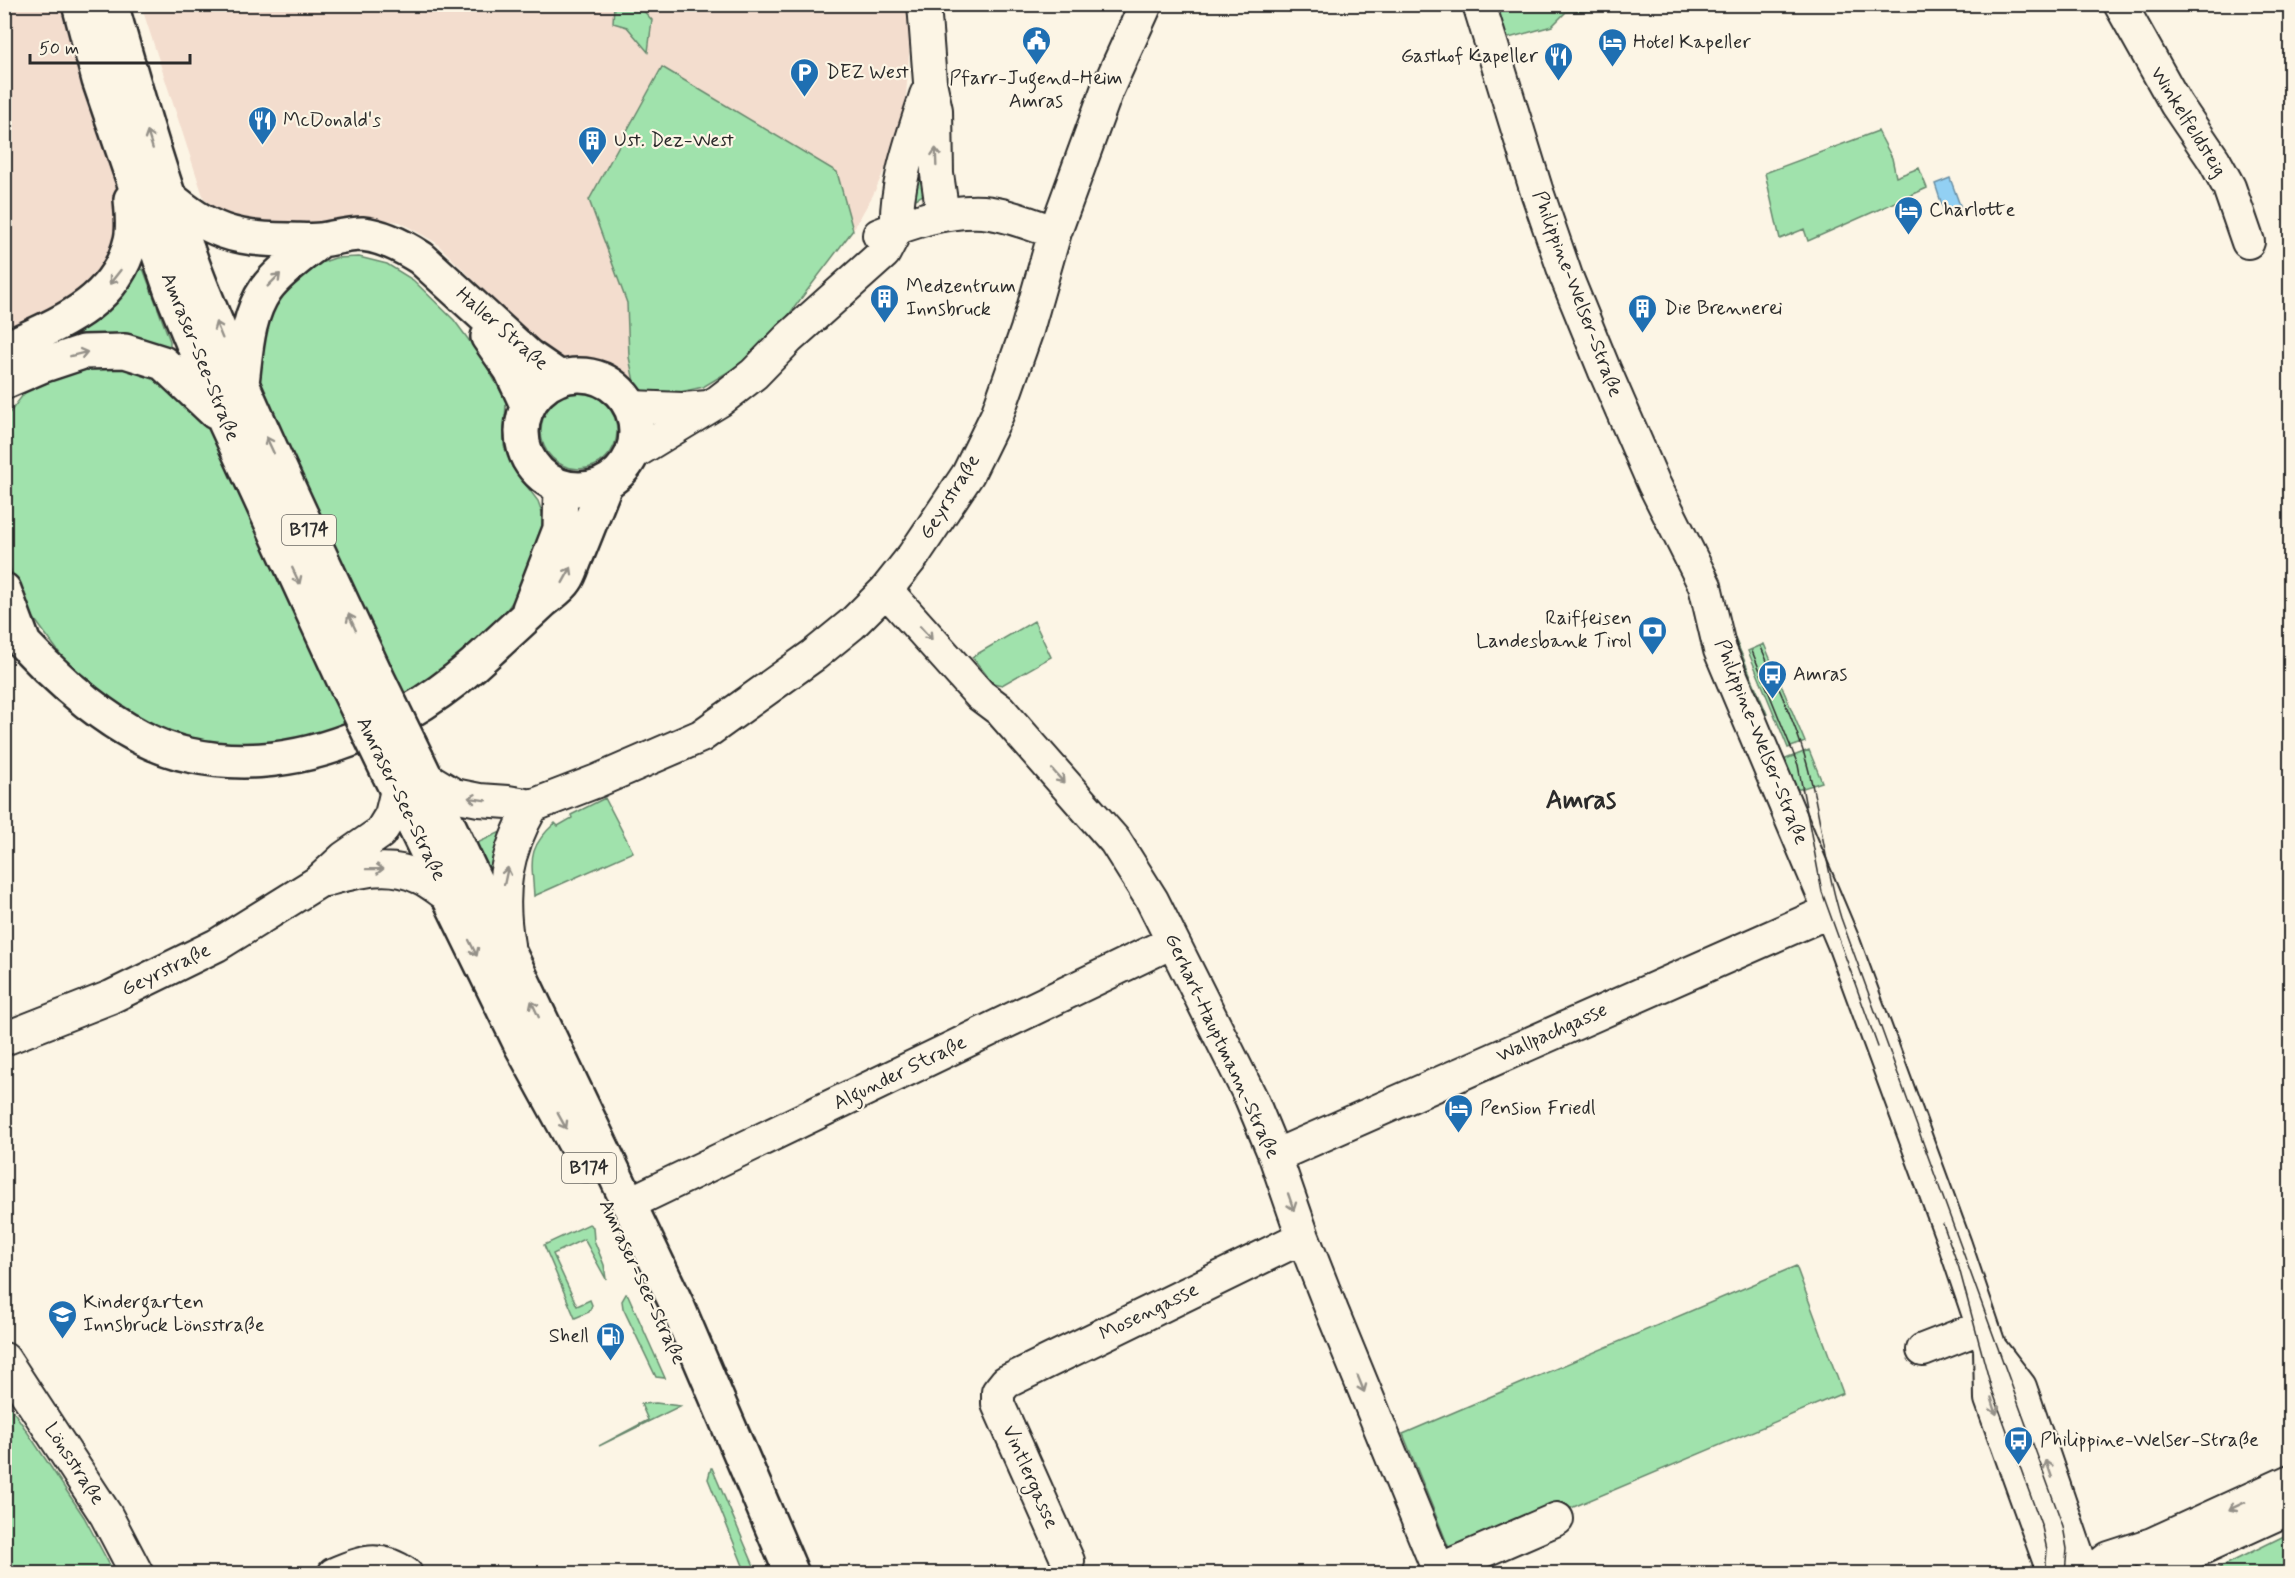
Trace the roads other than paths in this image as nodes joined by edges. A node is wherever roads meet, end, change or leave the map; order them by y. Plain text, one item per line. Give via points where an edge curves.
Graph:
1 (79, 4) edge
2 (111, 4) edge
3 (924, 4) edge
4 (1146, 4) edge
5 (1479, 4) edge
6 (2120, 4) edge
7 (930, 82) junction
8 (130, 167) junction
9 (168, 196) junction
10 (943, 215) junction
11 (897, 228) junction
12 (1055, 232) junction
13 (321, 240) junction
14 (2248, 242) dead end
15 (448, 282) junction
16 (4, 349) edge
17 (41, 366) junction
18 (560, 378) junction
19 (4, 382) edge
20 (242, 384) junction
21 (4, 403) edge
22 (528, 406) junction
23 (631, 407) junction
24 (709, 407) junction
25 (225, 422) junction
26 (632, 454) junction
27 (606, 483) junction
28 (561, 487) junction
29 (4, 590) edge
30 (886, 590) junction
31 (527, 616) junction
32 (15, 633) edge
33 (362, 682) junction
34 (407, 775) junction
35 (532, 807) junction
36 (318, 882) junction
37 (447, 895) junction
38 (1830, 910) junction
39 (1172, 942) junction
40 (509, 954) junction
41 (4, 1039) edge
42 (1275, 1156) junction
43 (628, 1204) junction
44 (1303, 1237) junction
45 (1986, 1337) junction
46 (1923, 1350) dead end
47 (4, 1359) edge
48 (998, 1392) joint
49 (2290, 1481) edge
50 (2290, 1508) edge
51 (1557, 1519) dead end
52 (1068, 1561) dead end
53 (1440, 1572) edge
54 (137, 1574) edge
55 (334, 1574) edge
56 (406, 1574) edge
57 (770, 1574) edge
58 (792, 1574) edge
59 (2054, 1574) edge
60 (2087, 1574) edge
61 (2152, 1574) edge

1 - 8 main road, Amraser-See-Straße / B174 via 99,80
9 -> 2 main road, Amraser-See-Straße / B174
3 - 7 street
4 - 12 street, Geyrstraße via 1107,90
5 - 38 street, Philippine-Welser-Straße via 1570,284 1654,484 1705,586 1720,650
6 - 14 street, Winkelfeldsteig via 2169,94 2229,187
10 -> 7 street via 937,174 936,110
7 - 11 street via 896,205
8 -> 16 main road via 131,239 121,269 98,298 69,319
8 - 25 main road, Amraser-See-Straße / B174 via 171,290
9 - 13 main road via 189,214 233,235 263,240
20 -> 9 main road, Amraser-See-Straße / B174
10 - 11 street
10 - 12 street via 984,212
11 - 24 street via 884,253 754,374
12 - 30 street, Geyrstraße via 1015,368 983,444 968,474
13 - 15 main road via 364,234 401,245
20 -> 13 main road via 249,332 259,302 274,280
15 - 18 main road, Haller Straße via 528,356
15 - 22 main road, Haller Straße via 511,370
17 - 19 main road
17 - 21 main road
17 -> 25 main road via 83,352 125,351 163,363
18 - 22 main road via 541,389
18 - 23 main road via 574,374 602,379 624,395
33 -> 20 main road, Amraser-See-Straße / B174
22 - 28 main road via 522,425 523,445 544,478
23 - 24 street
23 - 26 main road via 636,430
24 - 26 street
25 -> 33 main road, Amraser-See-Straße / B174
26 - 27 main road via 617,476
27 - 28 main road via 591,489
31 -> 27 main road via 566,581
28 - 31 main road via 560,529
29 - 32 main road
30 - 35 street, Geyrstraße via 814,655 701,736
30 -> 39 street, Gerhart-Hauptmann-Straße via 980,695 1000,710 1115,841 1144,886
31 - 32 main road via 468,671 415,708 334,746 240,762 187,755 109,720
33 - 34 main road, Amraser-See-Straße / B174, bridge
35 -> 34 street via 454,795
34 - 36 street, Geyrstraße via 380,833
34 - 37 main road, Amraser-See-Straße / B174
34 - 40 main road, Amraser-See-Straße / B174
40 -> 35 street via 504,884 515,838
36 -> 37 street, Geyrstraße via 365,869 393,869 418,876
36 - 41 street, Geyrstraße via 216,945 111,997
37 -> 57 main road, Amraser-See-Straße / B174 via 520,1045 610,1209
38 - 42 street, Wallpachgasse
38 - 45 street, Philippine-Welser-Straße
39 - 42 street, Gerhart-Hauptmann-Straße via 1251,1098
39 - 43 street, Algunder Straße
43 -> 40 main road, Amraser-See-Straße / B174
42 -> 44 street, Gerhart-Hauptmann-Straße
43 - 58 main road, Amraser-See-Straße / B174 via 677,1305
44 - 48 street, Mosengasse via 1006,1382
44 -> 53 street, Gerhart-Hauptmann-Straße
45 - 46 street
45 -> 59 street, Philippine-Welser-Straße via 1991,1399
60 -> 45 street, Philippine-Welser-Straße via 2020,1387
47 - 54 street, Lönsstraße via 100,1505
48 - 52 street, Vintlergasse via 998,1404
49 -> 60 street via 2152,1544 2109,1558
50 - 61 street
51 - 53 street
55 - 56 street via 371,1561

